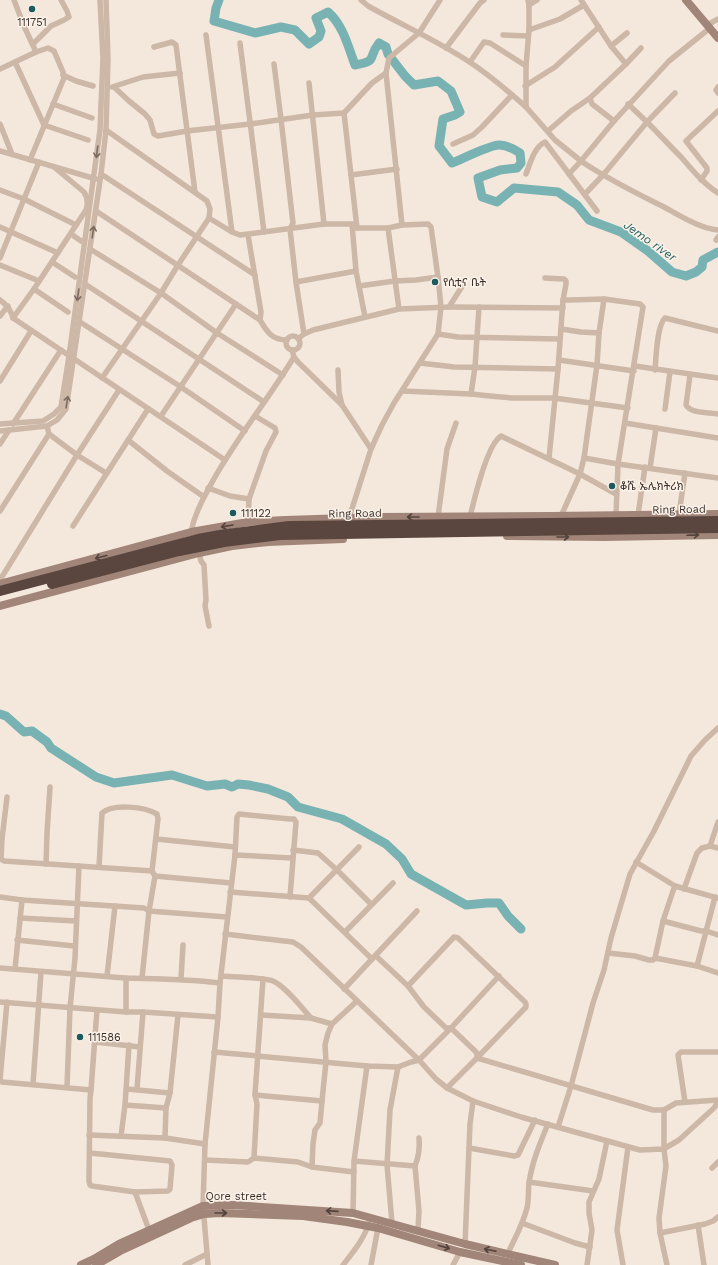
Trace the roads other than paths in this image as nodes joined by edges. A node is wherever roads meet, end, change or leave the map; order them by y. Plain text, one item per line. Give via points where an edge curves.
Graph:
1 (14, 0) edge
2 (61, 0) edge
3 (100, 0) edge
4 (106, 0) edge
5 (361, 0) edge
6 (440, 0) edge
7 (484, 0) edge
8 (537, 0) edge
9 (686, 0) edge
10 (528, 2) edge
11 (583, 2) edge
12 (718, 19) edge
13 (599, 27) junction
14 (709, 27) junction
15 (419, 33) junction
16 (529, 33) junction
17 (627, 33) dead end
18 (503, 34) dead end
19 (206, 35) dead end
20 (718, 38) edge
21 (240, 43) dead end
22 (33, 44) junction
23 (611, 46) junction
24 (154, 47) dead end
25 (446, 48) junction
26 (641, 48) dead end
27 (36, 52) junction
28 (15, 62) junction
29 (470, 62) junction
30 (274, 64) dead end
31 (626, 64) junction
32 (526, 66) junction
33 (0, 68) edge
34 (180, 73) junction
35 (386, 73) junction
36 (63, 75) junction
37 (308, 84) dead end
38 (93, 86) dead end
39 (114, 86) junction
40 (525, 86) junction
41 (107, 87) junction
42 (718, 87) edge
43 (675, 93) dead end
44 (718, 94) edge
45 (512, 95) junction
46 (590, 98) junction
47 (53, 104) junction
48 (628, 104) junction
49 (526, 107) junction
50 (718, 111) edge
51 (344, 113) junction
52 (313, 115) junction
53 (92, 118) dead end
54 (281, 120) junction
55 (614, 120) junction
56 (647, 122) junction
57 (0, 124) edge
58 (250, 124) junction
59 (44, 126) junction
60 (218, 127) junction
61 (106, 130) junction
62 (187, 131) junction
63 (548, 131) junction
64 (88, 140) dead end
65 (453, 144) dead end
66 (0, 151) edge
67 (12, 154) junction
68 (30, 160) junction
69 (581, 161) junction
70 (39, 162) junction
71 (54, 167) junction
72 (397, 169) junction
73 (101, 174) junction
74 (351, 174) junction
75 (526, 174) dead end
76 (569, 174) junction
77 (603, 175) junction
78 (94, 179) junction
79 (701, 180) junction
80 (100, 181) junction
81 (0, 190) edge
82 (195, 192) junction
83 (585, 194) junction
84 (718, 194) edge
85 (24, 199) junction
86 (96, 211) junction
87 (597, 211) dead end
88 (209, 218) junction
89 (324, 224) junction
90 (76, 225) junction
91 (402, 225) junction
92 (355, 226) junction
93 (0, 228) edge
94 (388, 228) junction
95 (290, 229) junction
96 (718, 230) edge
97 (10, 232) junction
98 (232, 232) junction
99 (264, 232) junction
100 (71, 234) junction
101 (248, 235) junction
102 (197, 236) junction
103 (80, 241) dead end
104 (90, 249) junction
105 (58, 252) junction
106 (0, 258) edge
107 (52, 262) junction
108 (0, 265) edge
109 (178, 265) junction
110 (356, 271) junction
111 (255, 275) junction
112 (75, 277) dead end
113 (438, 277) junction
114 (545, 278) dead end
115 (39, 281) junction
116 (395, 281) junction
117 (296, 282) junction
118 (85, 284) junction
119 (463, 285) dead end
120 (359, 286) junction
121 (34, 289) junction
122 (161, 293) junction
123 (604, 299) junction
124 (0, 300) edge
125 (563, 300) junction
126 (236, 304) junction
127 (8, 306) junction
128 (441, 307) junction
129 (449, 307) junction
130 (479, 307) junction
131 (563, 308) junction
132 (399, 309) junction
133 (68, 312) dead end
134 (0, 316) edge
135 (365, 317) junction
136 (13, 318) junction
137 (260, 320) junction
138 (141, 321) junction
139 (80, 322) junction
140 (561, 329) junction
141 (31, 331) junction
142 (718, 331) edge
143 (217, 333) junction
144 (599, 333) junction
145 (304, 334) junction
146 (438, 334) junction
147 (477, 337) junction
148 (298, 339) junction
149 (560, 339) junction
150 (287, 340) junction
151 (123, 349) junction
152 (61, 350) junction
153 (292, 350) junction
154 (294, 357) junction
155 (72, 358) junction
156 (199, 360) junction
157 (559, 360) junction
158 (420, 362) junction
159 (597, 365) junction
160 (474, 367) junction
161 (634, 368) junction
162 (558, 369) junction
163 (338, 370) dead end
164 (655, 370) junction
165 (670, 372) junction
166 (690, 375) junction
167 (283, 376) junction
168 (102, 378) junction
169 (718, 378) edge
170 (0, 381) edge
171 (181, 387) junction
172 (119, 390) junction
173 (402, 391) junction
174 (471, 394) junction
175 (554, 398) junction
176 (264, 402) junction
177 (592, 402) junction
178 (342, 405) junction
179 (628, 408) junction
180 (148, 409) junction
181 (665, 409) dead end
182 (718, 414) edge
183 (161, 416) junction
184 (255, 416) junction
185 (625, 423) junction
186 (0, 424) edge
187 (13, 424) junction
188 (456, 424) dead end
189 (47, 426) junction
190 (656, 428) junction
191 (9, 430) junction
192 (0, 431) edge
193 (245, 431) junction
194 (49, 434) junction
195 (718, 438) edge
196 (128, 440) junction
197 (0, 444) edge
198 (371, 449) junction
199 (77, 455) junction
200 (548, 458) junction
201 (584, 458) junction
202 (225, 460) junction
203 (618, 464) junction
204 (647, 468) junction
205 (106, 473) junction
206 (685, 473) junction
207 (580, 474) junction
208 (718, 478) edge
209 (208, 488) junction
210 (616, 494) junction
211 (204, 497) junction
212 (249, 499) junction
213 (0, 510) edge
214 (679, 514) junction
215 (718, 514) edge
216 (616, 515) junction
217 (638, 515) junction
218 (561, 516) junction
219 (438, 517) junction
220 (470, 517) junction
221 (349, 518) junction
222 (718, 521) edge
223 (248, 522) junction
224 (74, 526) dead end
225 (718, 528) edge
226 (191, 532) junction
227 (718, 535) edge
228 (199, 553) junction
229 (0, 580) edge
230 (0, 584) edge
231 (0, 591) edge
232 (0, 598) edge
233 (0, 606) edge
234 (209, 626) dead end
235 (718, 728) edge
236 (50, 787) dead end
237 (7, 797) dead end
238 (718, 822) edge
239 (156, 839) junction
240 (710, 846) junction
241 (235, 847) junction
242 (359, 847) dead end
243 (718, 848) edge
244 (293, 850) junction
245 (235, 855) junction
246 (292, 858) junction
247 (636, 862) junction
248 (46, 864) junction
249 (79, 866) junction
250 (99, 867) junction
251 (337, 870) junction
252 (153, 874) junction
253 (393, 882) dead end
254 (231, 883) junction
255 (675, 886) junction
256 (684, 889) junction
257 (230, 892) junction
258 (0, 897) edge
259 (290, 897) junction
260 (309, 898) junction
261 (716, 898) edge
262 (22, 900) junction
263 (77, 903) junction
264 (371, 904) junction
265 (115, 906) junction
266 (149, 910) junction
267 (417, 911) dead end
268 (228, 917) junction
269 (20, 918) junction
270 (76, 920) junction
271 (663, 921) junction
272 (706, 931) junction
273 (345, 932) junction
274 (225, 934) junction
275 (718, 935) edge
276 (17, 940) junction
277 (74, 946) junction
278 (183, 946) dead end
279 (608, 953) junction
280 (374, 957) junction
281 (655, 958) junction
282 (697, 966) junction
283 (0, 968) edge
284 (15, 969) junction
285 (41, 972) junction
286 (718, 972) edge
287 (73, 974) junction
288 (107, 976) junction
289 (499, 976) junction
290 (126, 978) junction
291 (142, 978) junction
292 (181, 979) junction
293 (220, 979) junction
294 (264, 979) junction
295 (408, 986) junction
296 (344, 989) junction
297 (357, 1001) junction
298 (0, 1002) edge
299 (6, 1002) junction
300 (39, 1005) junction
301 (70, 1008) junction
302 (97, 1010) junction
303 (126, 1012) junction
304 (143, 1012) junction
305 (178, 1015) junction
306 (261, 1015) junction
307 (218, 1017) junction
308 (312, 1018) junction
309 (332, 1024) junction
310 (451, 1028) junction
311 (95, 1042) junction
312 (129, 1045) junction
313 (140, 1047) junction
314 (214, 1052) junction
315 (718, 1052) edge
316 (258, 1056) junction
317 (477, 1058) junction
318 (419, 1060) junction
319 (326, 1062) junction
320 (367, 1066) junction
321 (398, 1067) junction
322 (33, 1084) junction
323 (571, 1086) junction
324 (67, 1087) junction
325 (447, 1088) junction
326 (127, 1089) junction
327 (137, 1089) junction
328 (92, 1090) junction
329 (170, 1093) junction
330 (255, 1095) junction
331 (322, 1101) junction
332 (473, 1101) junction
333 (718, 1101) edge
334 (685, 1102) junction
335 (126, 1105) junction
336 (166, 1108) junction
337 (664, 1110) junction
338 (535, 1120) junction
339 (548, 1124) junction
340 (558, 1127) junction
341 (89, 1134) junction
342 (121, 1136) junction
343 (165, 1138) junction
344 (419, 1138) dead end
345 (607, 1140) junction
346 (205, 1144) junction
347 (628, 1147) junction
348 (469, 1148) junction
349 (664, 1149) junction
350 (90, 1153) junction
351 (254, 1158) junction
352 (205, 1160) junction
353 (354, 1161) junction
354 (718, 1162) edge
355 (387, 1165) junction
356 (415, 1166) junction
357 (312, 1167) junction
358 (712, 1168) dead end
359 (354, 1172) junction
360 (529, 1182) junction
361 (593, 1191) junction
362 (135, 1192) junction
363 (204, 1210) junction
364 (353, 1213) junction
365 (718, 1217) edge
366 (369, 1222) junction
367 (392, 1223) junction
368 (522, 1224) junction
369 (698, 1225) junction
370 (378, 1228) junction
371 (149, 1230) junction
372 (402, 1230) junction
373 (418, 1230) junction
374 (660, 1233) junction
375 (465, 1244) junction
376 (590, 1247) junction
377 (460, 1252) junction
378 (508, 1253) junction
379 (207, 1254) junction
380 (81, 1265) edge
381 (96, 1265) edge
382 (185, 1265) edge
383 (208, 1265) edge
384 (343, 1265) edge
385 (372, 1265) edge
386 (453, 1265) edge
387 (521, 1265) edge
388 (555, 1265) edge
389 (587, 1265) edge
390 (622, 1265) edge
391 (667, 1265) edge
392 (704, 1265) edge

1 - 22 street
2 - 22 street via 69,17 51,26
3 -> 78 street via 103,58 100,130
4 - 41 street
5 - 15 street
6 - 15 street
7 - 25 street
8 - 10 street
9 - 14 street
10 - 16 street
11 - 13 street
11 - 16 street via 560,19
12 - 14 street
13 - 23 street
13 - 40 street via 555,67
14 - 20 street
14 - 48 street via 669,61
15 - 25 street
15 - 35 street via 389,58
16 - 18 street
16 - 32 street
17 - 23 street
19 - 60 street
21 - 58 street
22 - 27 street
23 - 31 street
24 - 34 street via 172,42 176,45
25 - 29 street
26 - 31 street
27 - 28 street
27 - 36 street via 48,48 54,50
28 - 33 street
28 - 59 street
29 - 32 street via 485,41
29 - 45 street
30 - 54 street
31 - 46 street
32 - 40 street
34 - 39 street via 143,77
34 - 62 street
35 - 51 street via 372,83
35 - 72 street
36 - 38 street
36 - 47 street
37 - 52 street
39 - 41 street
39 - 62 street via 150,120 154,134 158,136
40 - 49 street
41 - 61 street
42 - 44 street
43 - 56 street
45 - 49 street
45 - 65 street via 473,135
46 - 55 street via 592,104
46 - 63 street
47 - 53 street
47 - 59 street
48 - 55 street
48 - 56 street
49 - 63 street
50 - 79 street via 686,140 707,168
51 - 52 street
51 - 74 street
52 - 54 street
52 - 89 street
54 - 58 street
54 - 95 street via 293,223
55 - 69 street
56 - 77 street
56 - 79 street
57 - 67 street
58 - 60 street
58 - 99 street
59 - 64 street
59 - 68 street
60 - 62 street
60 - 98 street
61 - 73 street
61 - 82 street
62 - 82 street
63 - 69 street
66 - 67 street
67 - 68 street
68 - 70 street
69 - 76 street
69 - 77 street
70 - 71 street
70 - 85 street
71 - 78 street
71 - 90 street via 87,196 86,210
72 - 74 street
72 - 91 street
73 - 80 street
73 - 102 street
74 - 92 street
75 - 76 street via 534,154 544,142
76 - 83 street
77 - 83 street
77 - 96 street via 693,222
78 - 80 street
78 -> 155 street
79 - 84 street
80 - 86 street
81 - 85 street
82 - 88 street via 207,201 210,209
83 - 87 street
85 - 90 street
85 - 97 street
104 -> 86 street
86 - 109 street
88 - 98 street
88 - 102 street
89 - 92 street
89 - 95 street
90 - 100 street
91 - 94 street
91 - 113 street via 428,224 431,227
92 - 94 street
92 - 110 street
93 - 97 street
94 - 116 street
95 - 99 street
95 - 117 street
97 - 105 street
97 - 106 street
98 - 101 street
99 - 101 street
100 - 103 street
100 - 105 street
101 - 111 street
102 - 109 street
102 - 111 street
104 - 118 street
104 - 122 street
105 - 107 street
107 - 112 street
107 - 115 street
108 - 115 street
109 - 122 street
109 - 126 street
110 - 117 street
110 - 120 street
111 - 137 street
113 - 116 street
113 - 128 street
114 - 125 street via 565,280
115 - 121 street
116 - 120 street
116 - 132 street
117 - 145 street
118 - 138 street
118 - 139 street
119 - 129 street
120 - 135 street
121 - 133 street
121 - 136 street
122 - 138 street
122 - 143 street
123 - 125 street
123 - 144 street
123 - 161 street via 640,304 643,307
124 - 127 street
125 - 131 street
126 - 137 street
126 - 143 street
127 - 134 street
127 - 136 street
128 - 129 street
128 - 132 street
128 - 146 street
129 - 130 street
130 - 131 street
130 - 147 street
131 - 140 street
132 - 135 street
135 - 145 street
136 - 141 street
137 - 150 street via 273,337
138 - 151 street
138 - 156 street
139 - 151 street
139 - 155 street
140 - 144 street
140 - 149 street
141 - 152 street
141 - 170 street
142 - 164 street via 665,318 658,339
143 - 156 street
143 - 167 street
144 - 159 street
145 - 148 street
146 - 147 street
146 - 158 street
147 - 149 street
147 - 160 street
148 - 150 street via 292,337
148 - 153 street via 300,345 296,350
149 - 157 street
150 - 153 street via 287,347
151 - 168 street
151 - 171 street
152 - 155 street
152 - 187 street
153 - 154 street
154 - 167 street
154 - 178 street
155 - 168 street
155 - 187 street via 60,407 54,414 43,421
189 -> 155 street via 57,420 66,409
156 - 171 street
156 - 176 street
157 - 159 street
157 - 162 street
158 - 160 street
158 - 173 street
159 - 161 street
159 - 177 street
160 - 162 street
160 - 174 street
161 - 164 street
161 - 179 street
162 - 175 street
163 - 178 street
164 - 165 street
165 - 166 street
165 - 181 street
166 - 169 street
166 - 182 street via 687,407
167 - 176 street
168 - 172 street
171 - 183 street
171 - 193 street
172 - 180 street
172 - 199 street
173 - 174 street
173 - 198 street
174 - 175 street
175 - 177 street
175 - 200 street
176 - 184 street
177 - 179 street
177 - 201 street
178 - 198 street
179 - 185 street
180 - 183 street
180 - 196 street
183 - 202 street
184 - 193 street
184 - 212 street via 275,428 276,432 266,451
185 - 190 street
185 - 203 street
186 - 187 street
188 - 219 street via 447,449
189 - 191 street
189 - 194 street
190 - 195 street
190 - 204 street
191 - 192 street
191 - 197 street
193 - 202 street
194 - 199 street
194 - 213 street
196 - 205 street
196 - 211 street
198 - 221 street
199 - 205 street
199 - 229 street
200 - 207 street
200 - 220 street via 504,436 498,438 484,468
201 - 203 street
201 - 207 street
202 - 209 street
203 - 204 street
203 - 210 street
204 - 206 street
204 - 217 street
205 - 224 street
206 - 208 street
206 - 214 street
207 - 210 street
207 - 218 street
209 - 211 street
209 - 212 street via 230,496
210 - 216 street
211 - 226 street
212 - 223 street
214 - 215 street
214 - 217 street
216 - 217 street
216 - 218 street
218 - 220 street
219 - 220 street
219 -> 221 street
221 - 223 street
222 - 231 highway, Ring Road via 289,526 198,539
223 -> 226 street
225 - 232 highway, Ring Road via 280,535 179,551
226 -> 230 street
228 -> 227 street via 232,546 308,540
228 - 233 street
228 - 234 street via 204,565 205,606
235 - 247 street via 691,756
236 - 248 street
237 - 248 street via 1,859
238 - 240 street
239 - 241 street
239 - 250 street via 158,819 157,814 151,810 106,810 102,813
239 - 252 street
240 - 243 street
240 - 256 street via 702,848 697,853
241 - 244 street via 237,816 242,814 294,819 296,822
241 - 245 street
242 - 251 street
244 - 246 street
244 - 251 street via 318,853
245 - 246 street
245 - 254 street
246 - 259 street
247 - 255 street
247 - 279 street via 628,879
248 - 249 street
249 - 250 street
249 - 263 street
250 - 252 street
251 - 260 street
251 - 264 street
252 - 254 street
252 - 266 street
253 - 264 street
254 - 257 street
255 - 256 street
255 - 271 street
256 - 261 street
257 - 259 street
257 - 268 street
258 - 262 street
259 - 260 street
260 - 273 street
261 - 272 street
262 - 263 street
262 - 269 street
263 - 265 street
263 - 270 street
264 - 273 street
265 - 266 street
265 - 288 street
266 - 268 street
266 - 291 street
267 - 280 street
268 - 274 street
269 - 270 street
269 - 276 street
270 - 277 street
271 - 272 street
271 - 281 street
272 - 275 street
272 - 282 street
273 - 280 street
274 - 293 street
274 - 296 street via 293,942 301,946
276 - 277 street
276 - 284 street
277 - 287 street
278 - 292 street
279 - 281 street via 649,960
279 - 323 street
280 - 295 street
280 - 296 street
281 - 282 street
282 - 286 street
283 - 284 street
284 - 285 street
285 - 287 street
285 - 300 street
287 - 288 street
287 - 301 street
288 - 290 street
289 - 295 street via 454,937
289 - 310 street
289 - 317 street via 526,1007
290 - 291 street
290 - 303 street
291 - 292 street
292 - 293 street
293 - 294 street
293 - 307 street
294 - 306 street
294 - 308 street via 281,986
295 - 310 street via 424,1007 446,1028
296 - 297 street
297 - 309 street
297 - 318 street
298 - 299 street
299 - 300 street
299 - 322 street via 0,1080 6,1083
300 - 301 street
300 - 322 street
301 - 302 street
301 - 324 street
302 - 303 street
302 - 311 street
303 - 304 street
304 - 305 street
304 - 313 street
305 - 307 street
305 - 329 street
306 - 308 street
306 - 316 street
307 - 314 street
308 - 309 street
309 - 319 street via 326,1045
310 - 317 street via 477,1053
310 - 318 street
311 - 312 street
311 - 328 street
312 - 313 street
312 - 326 street
313 - 327 street
314 - 316 street
314 - 346 street
315 - 334 street via 681,1052 678,1055
316 - 319 street
316 - 330 street
317 - 323 street
317 - 325 street
318 - 321 street
318 - 325 street
319 - 320 street
319 - 331 street
320 - 321 street
320 - 353 street
321 - 355 street via 390,1110
322 - 324 street
323 - 337 street via 653,1110
323 - 340 street
324 - 328 street
325 - 332 street
326 - 327 street
326 - 335 street
327 - 329 street
328 - 341 street
329 - 336 street
330 - 331 street
330 - 351 street via 257,1104
331 - 357 street via 320,1123 315,1130
332 - 338 street
332 - 348 street
333 - 334 street
333 - 349 street via 714,1108 679,1140
334 - 337 street via 676,1103
335 - 336 street
335 - 342 street
336 - 343 street
337 - 349 street
338 - 339 street
338 - 348 street via 518,1155
339 - 340 street
339 - 360 street via 536,1154
340 - 345 street
341 - 342 street
341 - 350 street
342 - 343 street
343 - 346 street
344 - 356 street via 418,1160
345 - 347 street
345 - 361 street via 599,1179
346 - 352 street
347 - 349 street via 640,1150
347 - 390 street via 617,1230
348 - 375 street
349 - 374 street via 666,1166
350 - 362 street via 90,1185
350 - 362 street via 170,1161 172,1165 168,1191
351 - 352 street via 248,1162
351 - 357 street via 298,1162
352 - 363 street
353 - 355 street
353 - 359 street
354 - 358 street
355 - 356 street
355 - 367 street
356 - 373 street
357 - 359 street
359 - 364 street
360 - 361 street
360 - 368 street
361 - 376 street via 589,1202 592,1230
362 - 371 street
364 -> 363 street, Qore street via 233,1205
363 -> 366 street, Qore street
363 - 371 street, Qore street
363 - 379 street
363 - 381 street, Qore street
364 - 366 street, Qore street
365 - 369 street
366 - 367 street, Qore street
366 - 370 street, Qore street
366 - 384 street via 366,1232
367 - 372 street, Qore street
368 - 376 street
368 - 378 street
369 - 374 street
369 - 392 street
370 - 372 street, Qore street
370 - 385 street
371 - 380 street, Qore street
372 - 373 street
372 -> 377 street
373 - 375 street
374 - 391 street
378 -> 375 street
376 - 389 street
377 - 386 street
377 - 387 street
378 - 388 street
379 - 382 street
379 - 383 street

